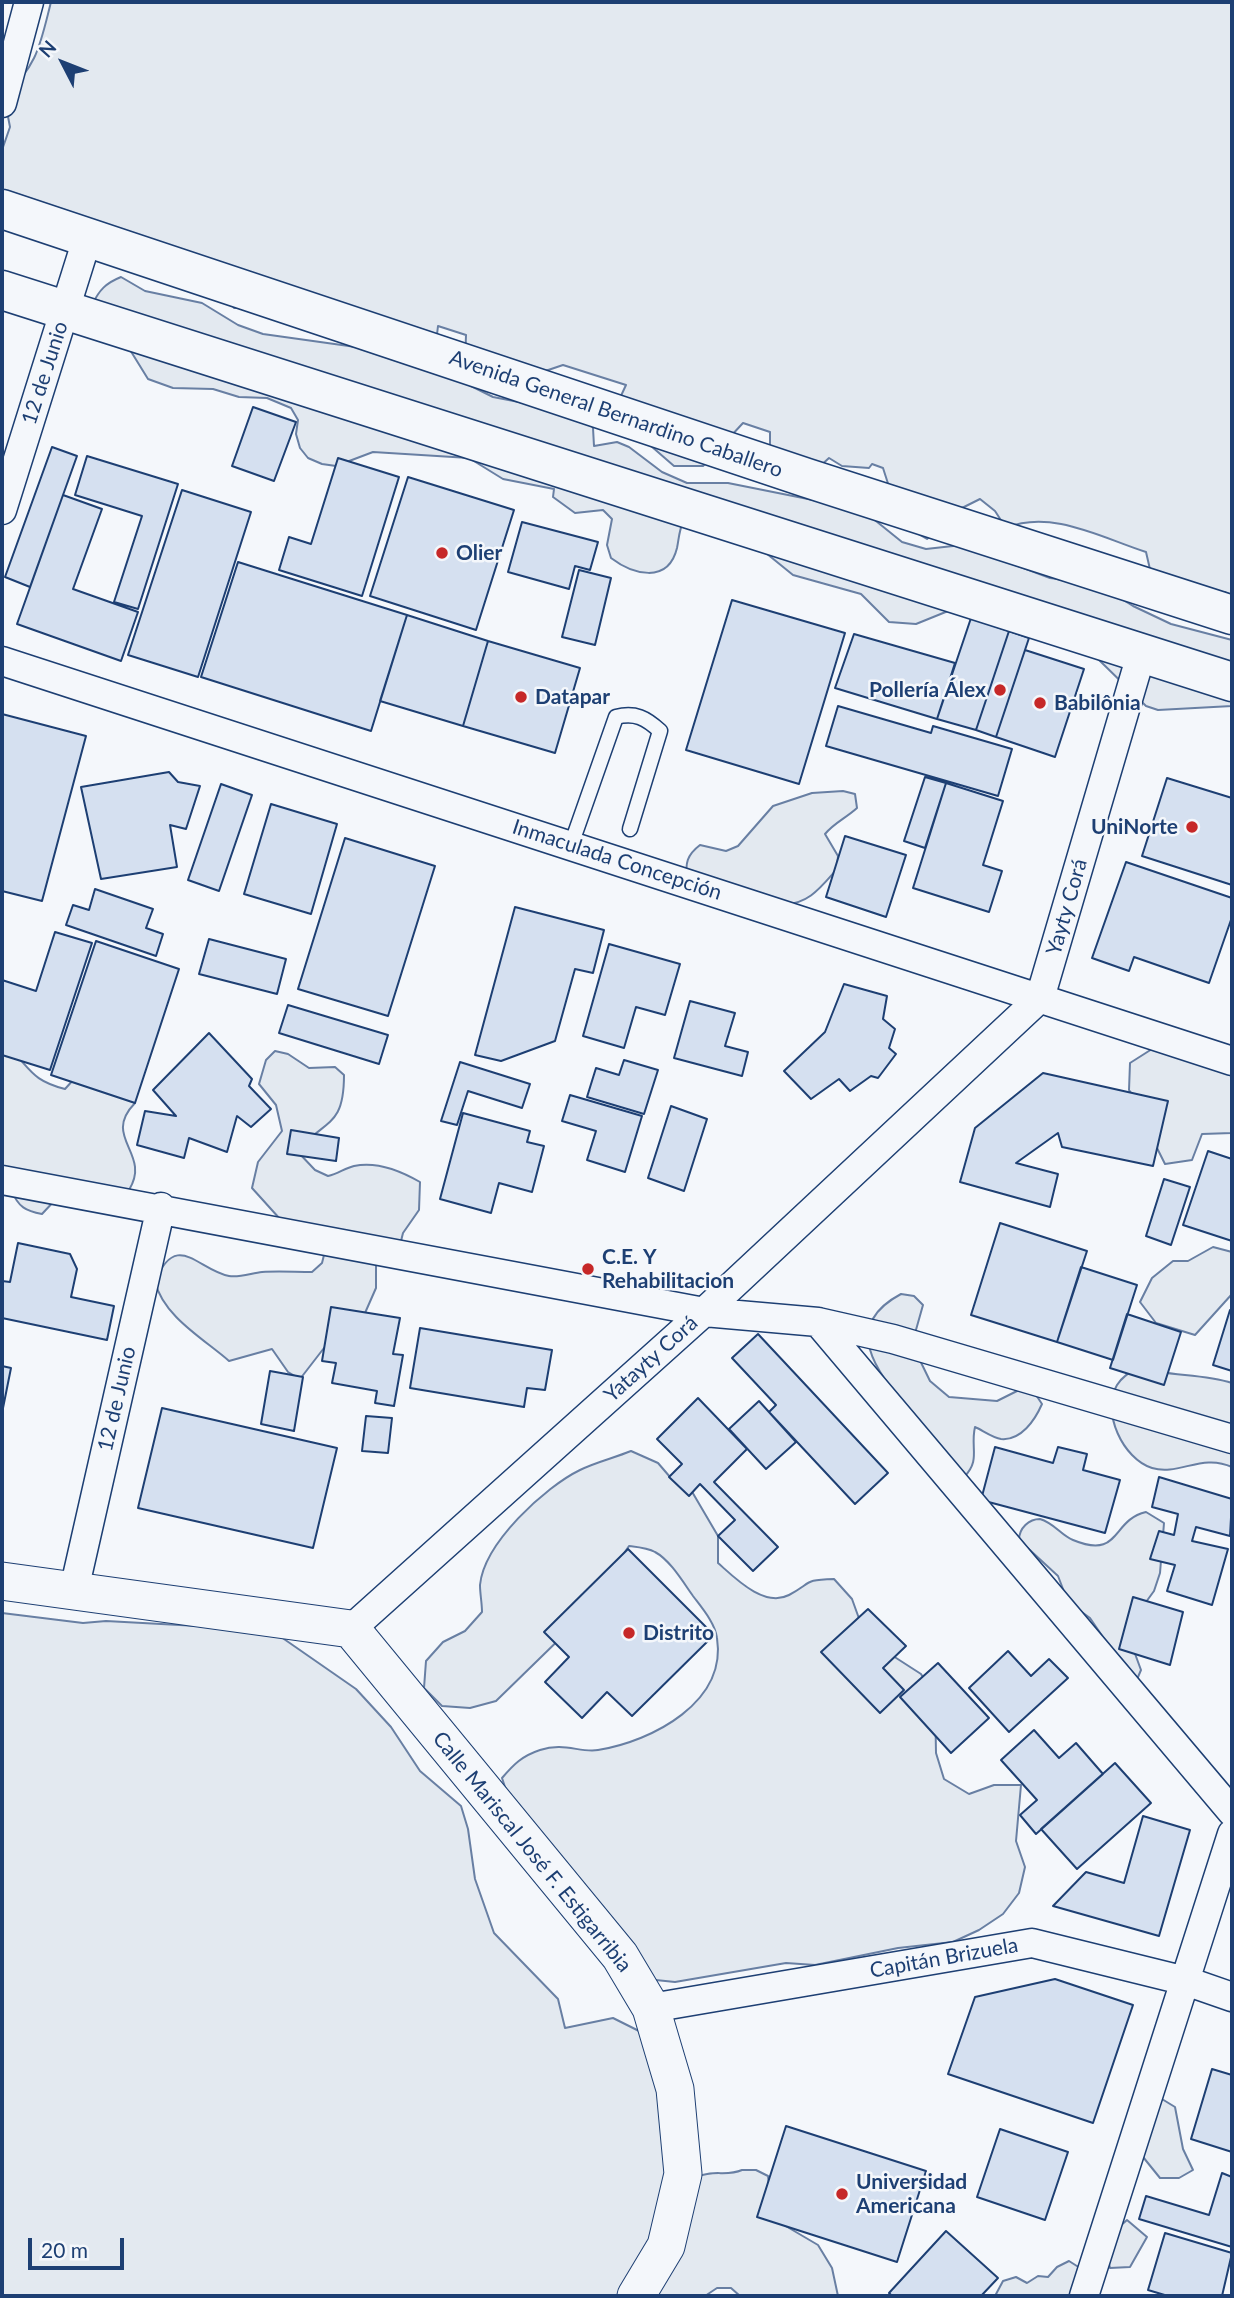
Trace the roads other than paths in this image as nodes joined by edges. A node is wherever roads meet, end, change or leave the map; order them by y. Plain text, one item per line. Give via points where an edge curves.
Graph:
1 (29, 2) edge
2 (2, 103) edge
3 (2, 209) edge
4 (88, 236) junction
5 (2, 290) edge
6 (65, 310) junction
7 (2, 510) edge
8 (1232, 615) edge
9 (1141, 654) junction
10 (2, 661) edge
11 (1232, 682) edge
12 (631, 829) dead end
13 (571, 845) junction
14 (1040, 998) junction
15 (1232, 1061) edge
16 (2, 1180) edge
17 (161, 1208) junction
18 (704, 1312) junction
19 (818, 1322) junction
20 (1232, 1439) edge
21 (2, 1581) edge
22 (74, 1590) junction
23 (351, 1629) junction
24 (1232, 1812) edge
25 (1232, 1834) edge
26 (1186, 1981) junction
27 (1232, 1997) edge
28 (651, 2008) junction
29 (636, 2296) edge
30 (1084, 2296) edge

1 - 2 street
3 - 4 main road, Avenida General Bernardino Caballero
4 - 6 street, 12 de Junio
4 - 8 main road, Avenida General Bernardino Caballero via 807,478
5 - 6 main road
6 - 7 street, 12 de Junio
6 - 9 main road
9 - 11 main road
9 - 14 street, Yayty Corá
10 - 13 street, Inmaculada Concepción
12 - 13 lane via 660,731 646,718 627,714 616,716
13 - 14 street, Inmaculada Concepción
14 - 15 street, Inmaculada Concepción
14 - 18 street, Yatayty Corá
16 - 17 street
17 - 18 street
17 - 22 street, 12 de Junio
18 - 19 street
18 - 23 street, Yatayty Corá
19 - 20 street via 893,1339
19 - 24 street
21 - 22 street
22 - 23 street
23 - 28 street, Calle Mariscal José F. Estigarribia via 620,1956
25 - 26 street
26 - 27 street, Capitán Brizuela
26 - 28 street, Capitán Brizuela via 1032,1943
26 - 30 street
28 - 29 street, Calle Mariscal José F. Estigarribia via 675,2089 683,2174 666,2246

